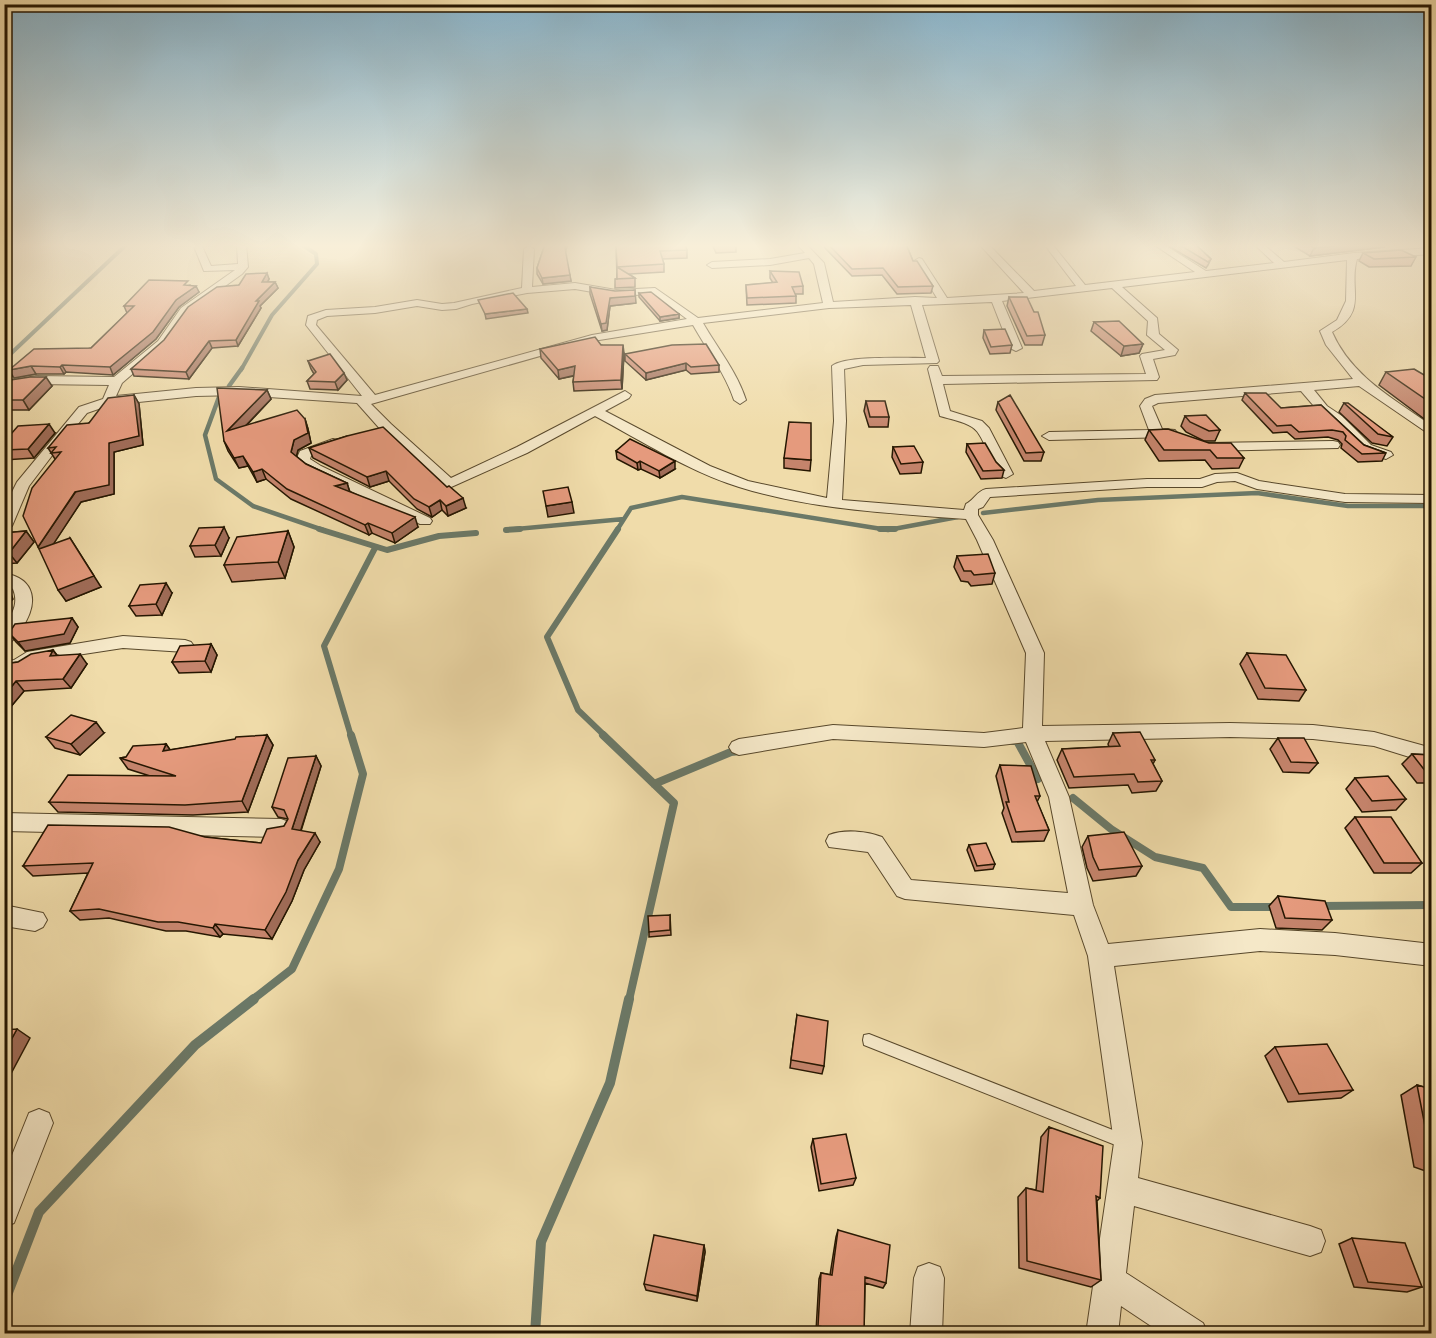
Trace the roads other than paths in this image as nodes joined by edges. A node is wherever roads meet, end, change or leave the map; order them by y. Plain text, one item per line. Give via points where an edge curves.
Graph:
1 (190, 306) edge
2 (396, 306) edge
3 (676, 306) edge
4 (817, 306) edge
5 (917, 306) edge
6 (999, 306) edge
7 (1138, 306) edge
8 (1349, 306) edge
9 (696, 321) junction
10 (1016, 348) dead end
11 (934, 370) junction
12 (117, 381) junction
13 (1361, 382) junction
14 (4, 386) edge
15 (1305, 387) junction
16 (625, 394) dead end
17 (740, 400) dead end
18 (108, 401) junction
19 (367, 401) junction
20 (595, 411) junction
21 (386, 427) junction
22 (1431, 432) edge
23 (366, 433) edge
24 (1157, 433) junction
25 (1049, 436) dead end
26 (1180, 436) edge
27 (345, 439) edge
28 (1193, 444) edge
29 (1333, 445) dead end
30 (1386, 455) edge
31 (1006, 474) edge
32 (1431, 499) edge
33 (834, 504) junction
34 (971, 515) junction
35 (425, 521) dead end
36 (4, 526) edge
37 (4, 578) edge
38 (4, 639) edge
39 (185, 646) edge
40 (4, 667) edge
41 (1032, 734) junction
42 (739, 747) dead end
43 (1431, 756) edge
44 (4, 822) edge
45 (281, 828) edge
46 (837, 841) dead end
47 (1082, 905) junction
48 (4, 915) edge
49 (35, 920) dead end
50 (1431, 955) edge
51 (1100, 956) junction
52 (869, 1040) dead end
53 (39, 1123) dead end
54 (1128, 1143) junction
55 (1122, 1188) junction
56 (4, 1213) edge
57 (1310, 1241) dead end
58 (929, 1278) dead end
59 (1108, 1279) junction
60 (926, 1334) edge
61 (1102, 1334) edge
62 (1192, 1334) edge

1 - 12 street via 162,343
2 - 19 street via 326,313 312,318 311,324
3 - 9 street
4 - 9 street
5 - 11 street
6 - 10 street
7 - 11 street via 1153,320 1153,334 1172,350 1146,356 1153,377
8 - 13 street via 1342,322 1326,331
9 - 17 street via 734,379
9 - 19 street via 592,338
11 - 31 street via 944,413 977,424
11 - 33 street via 863,362 838,366 840,422
12 - 14 street via 36,380
12 - 18 street
13 - 15 street
13 - 22 street
15 - 24 street via 1155,399 1146,406
15 - 30 street via 1366,448
16 - 20 street
18 - 19 street via 239,391
18 - 36 street via 83,410 49,450 22,485
19 - 21 street
20 - 21 street via 448,484
20 - 33 street via 705,469 744,484
21 - 23 street
24 - 25 street
24 - 26 street
27 - 35 street via 315,449 305,454 303,460
28 - 29 street
32 - 34 street via 1345,498 1257,485 1237,477 1202,483 986,493 971,507
33 - 34 street
34 - 41 street via 1035,653
37 - 38 street via 22,586 25,595 20,618
39 - 40 street via 123,642 33,656 18,666
41 - 42 street via 984,740 833,732
41 - 43 street via 1313,732 1374,739
41 - 47 street via 1059,797
44 - 45 street
46 - 47 street via 874,843 905,889
47 - 51 street
48 - 49 street
50 - 51 street via 1260,940
51 - 54 street
52 - 54 lane
53 - 56 street
54 - 55 street
55 - 57 street
55 - 59 street
58 - 60 street
59 - 61 street
59 - 62 street

